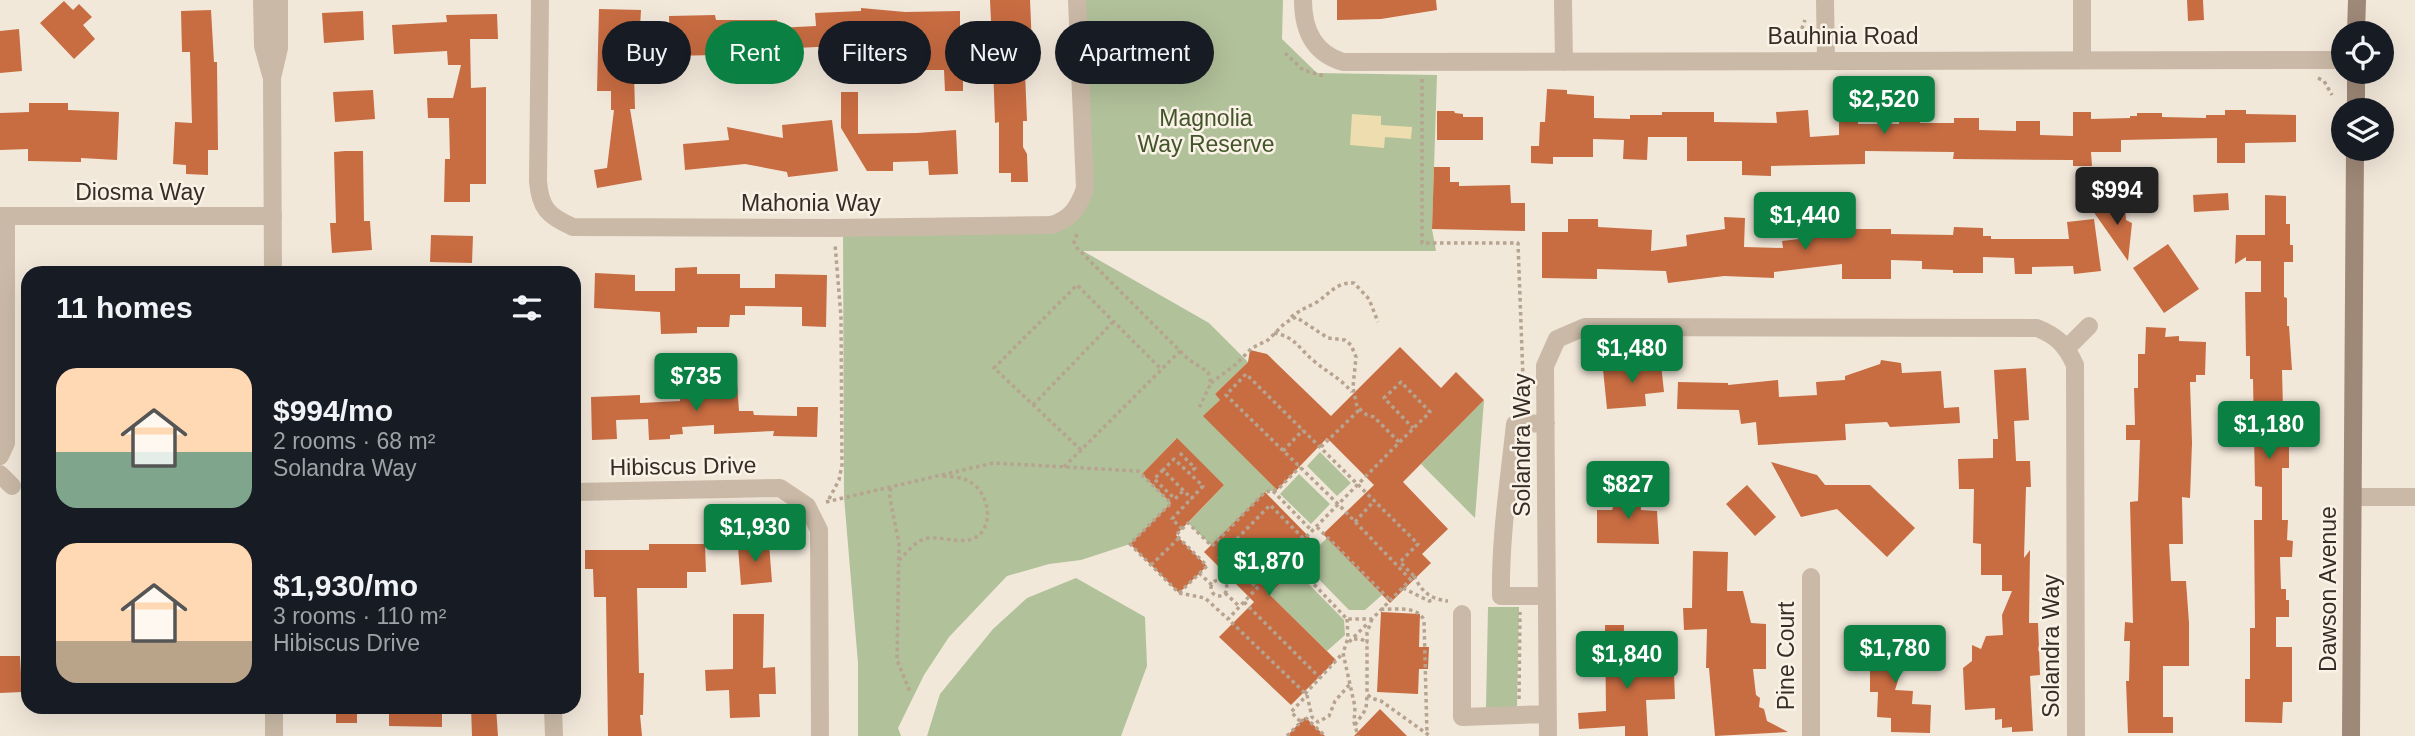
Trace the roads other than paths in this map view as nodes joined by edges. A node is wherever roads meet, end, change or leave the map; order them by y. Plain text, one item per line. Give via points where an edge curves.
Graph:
1 (262, 0) edge
2 (279, 0) edge
3 (540, 0) edge
4 (1076, 0) edge
5 (1303, 0) edge
6 (1563, 0) edge
7 (1825, 0) edge
8 (2082, 0) edge
9 (2357, 0) edge
10 (2356, 21) edge
11 (1826, 60) junction
12 (2082, 60) junction
13 (2331, 60) edge
14 (1564, 62) junction
15 (272, 78) junction
16 (2355, 161) edge
17 (3, 216) edge
18 (273, 216) junction
19 (273, 266) edge
20 (2089, 326) dead end
21 (2067, 348) junction
22 (1546, 423) junction
23 (0, 456) edge
24 (581, 492) edge
25 (2353, 497) junction
26 (2415, 497) edge
27 (1811, 577) dead end
28 (1547, 596) junction
29 (1462, 614) dead end
30 (274, 714) edge
31 (553, 714) edge
32 (1547, 714) junction
33 (274, 736) edge
34 (554, 736) edge
35 (820, 736) edge
36 (1548, 736) edge
37 (1811, 736) edge
38 (2076, 736) edge
39 (2351, 736) edge

1 - 15 street via 263,46
2 - 15 street via 279,48
3 - 4 street, Mahonia Way via 537,181 546,211 556,220 573,227 833,228 1051,225 1066,221 1085,188
5 - 14 street, Bauhinia Road via 1303,21 1315,42 1343,62
6 - 14 street
7 - 11 street
8 - 12 street
9 - 10 main road
11 - 12 street, Bauhinia Road
11 - 14 street, Bauhinia Road
12 - 13 street, Bauhinia Road
15 - 18 street
16 - 25 main road, Dawson Avenue
17 - 18 street, Diosma Way
17 - 23 street, Diosma Way via 6,443
18 - 19 street
20 - 21 street
21 - 22 street, Solandra Way via 2053,334 2037,328 1586,327 1557,339 1545,366
21 - 38 street, Solandra Way via 2075,365
22 - 28 street, Solandra Way
22 - 28 street via 1516,424 1500,548 1501,596
24 - 35 street, Hibiscus Drive via 780,488 807,506 819,530
25 - 26 street
25 - 39 main road, Dawson Avenue
27 - 37 street, Pine Court
28 - 32 street, Solandra Way
29 - 32 street via 1462,716
30 - 33 street
31 - 34 street
32 - 36 street, Solandra Way

